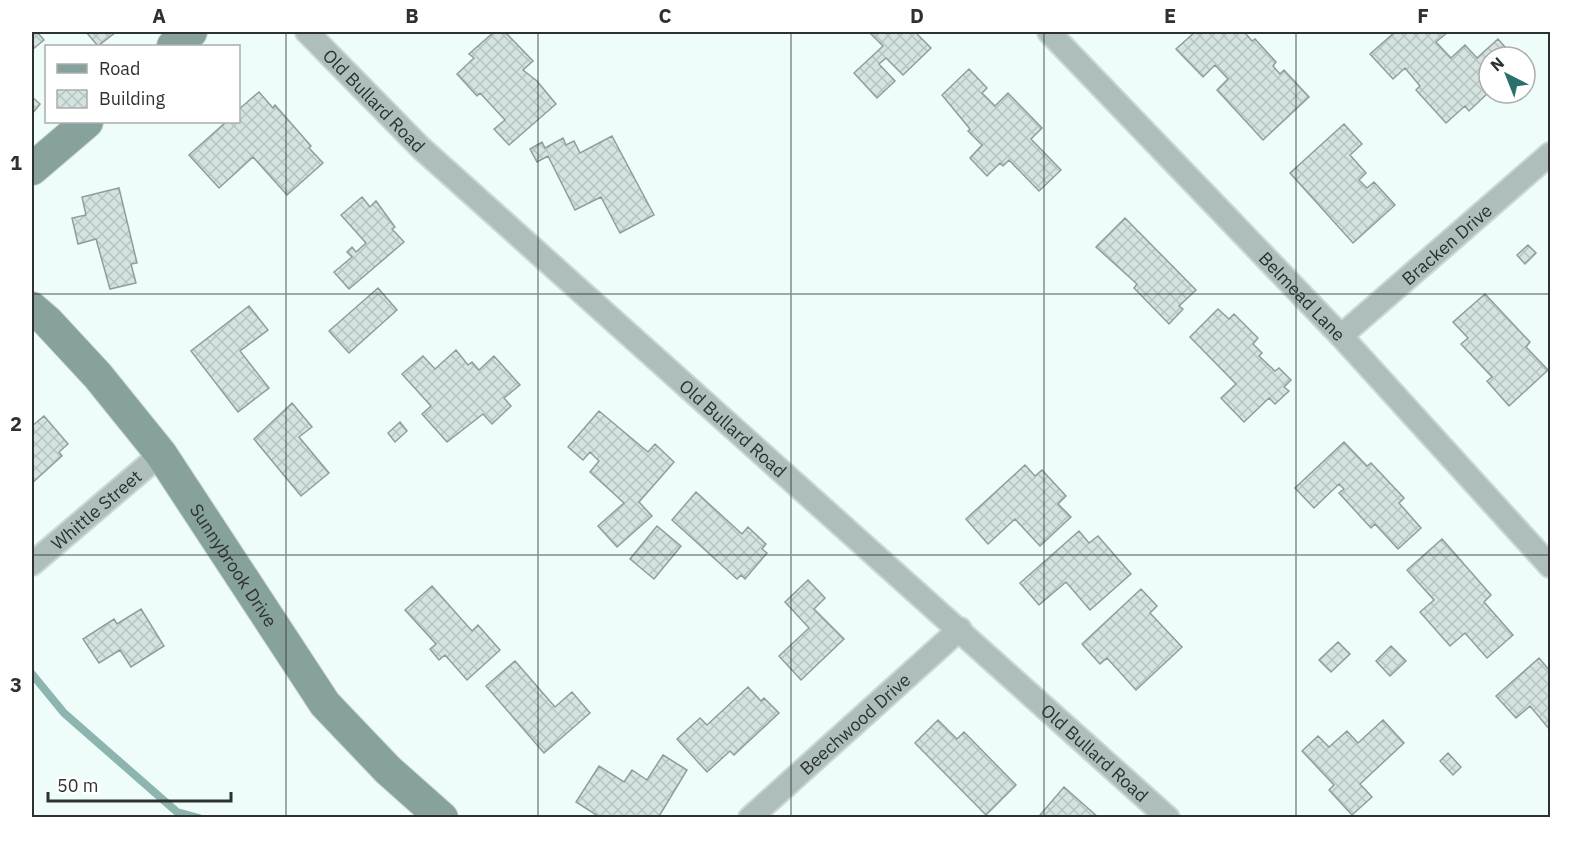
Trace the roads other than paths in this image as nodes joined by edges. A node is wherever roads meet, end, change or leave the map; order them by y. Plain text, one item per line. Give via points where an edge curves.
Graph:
1 (191, 32) edge
2 (307, 32) edge
3 (1049, 32) edge
4 (174, 45) edge
5 (86, 123) edge
6 (1551, 154) edge
7 (32, 169) edge
8 (32, 308) edge
9 (1341, 336) junction
10 (161, 454) junction
11 (32, 564) edge
12 (1551, 566) edge
13 (960, 629) junction
14 (442, 818) edge
15 (750, 818) edge
16 (1168, 818) edge

1 - 4 main road
2 - 13 street, Old Bullard Road via 421,148
3 - 9 street, Belmead Lane
5 - 7 main road
6 - 9 street, Bracken Drive
8 - 10 main road, Sunnybrook Drive via 98,375
9 - 12 street, Belmead Lane
10 - 11 street, Whittle Street
10 - 14 main road, Sunnybrook Drive via 325,704 388,770
13 - 15 street, Beechwood Drive
13 - 16 street, Old Bullard Road

